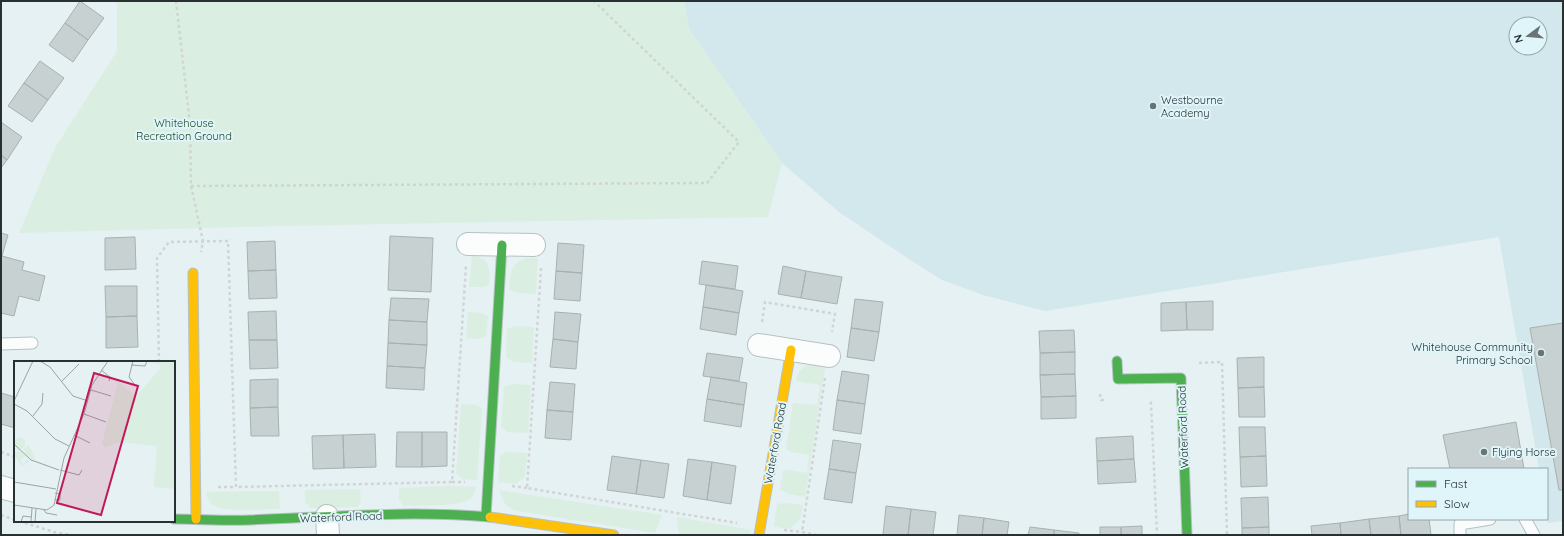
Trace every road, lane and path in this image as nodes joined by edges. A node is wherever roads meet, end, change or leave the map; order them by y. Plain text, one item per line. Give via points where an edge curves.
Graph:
1 (176, 1) edge
2 (594, 1) edge
3 (192, 186) junction
4 (468, 244) dead end
5 (502, 245) junction
6 (534, 245) dead end
7 (193, 273) joint
8 (32, 343) dead end
9 (1, 344) edge
10 (759, 345) dead end
11 (791, 350) junction
12 (829, 356) dead end
13 (1117, 360) dead end
14 (1, 452) edge
15 (14, 457) edge
16 (1, 487) edge
17 (14, 491) edge
18 (1, 515) edge
19 (486, 516) junction
20 (196, 519) junction
21 (14, 520) edge
22 (175, 520) edge
23 (1484, 520) edge
24 (1526, 520) edge
25 (22, 522) edge
26 (328, 526) edge
27 (71, 535) edge
28 (612, 535) edge
29 (759, 535) edge
30 (1187, 535) edge
31 (1460, 535) edge
32 (1534, 535) edge

1 - 3 path via 190,124
2 - 3 path via 739,142 707,183
3 - 7 path via 202,241 201,258
4 - 5 street
5 - 6 street
5 - 19 street
7 - 20 street
8 - 9 lane
10 - 11 street
11 - 12 street
11 - 29 street, Waterford Road
13 - 30 street, Waterford Road via 1118,379 1181,378
14 - 15 path
16 - 17 street
18 - 21 path
19 - 26 street, Waterford Road via 451,514
19 - 28 street, Waterford Road
20 - 22 street, Waterford Road
20 - 26 street, Waterford Road
23 - 31 lane via 1460,524
24 - 32 lane
25 - 27 path

